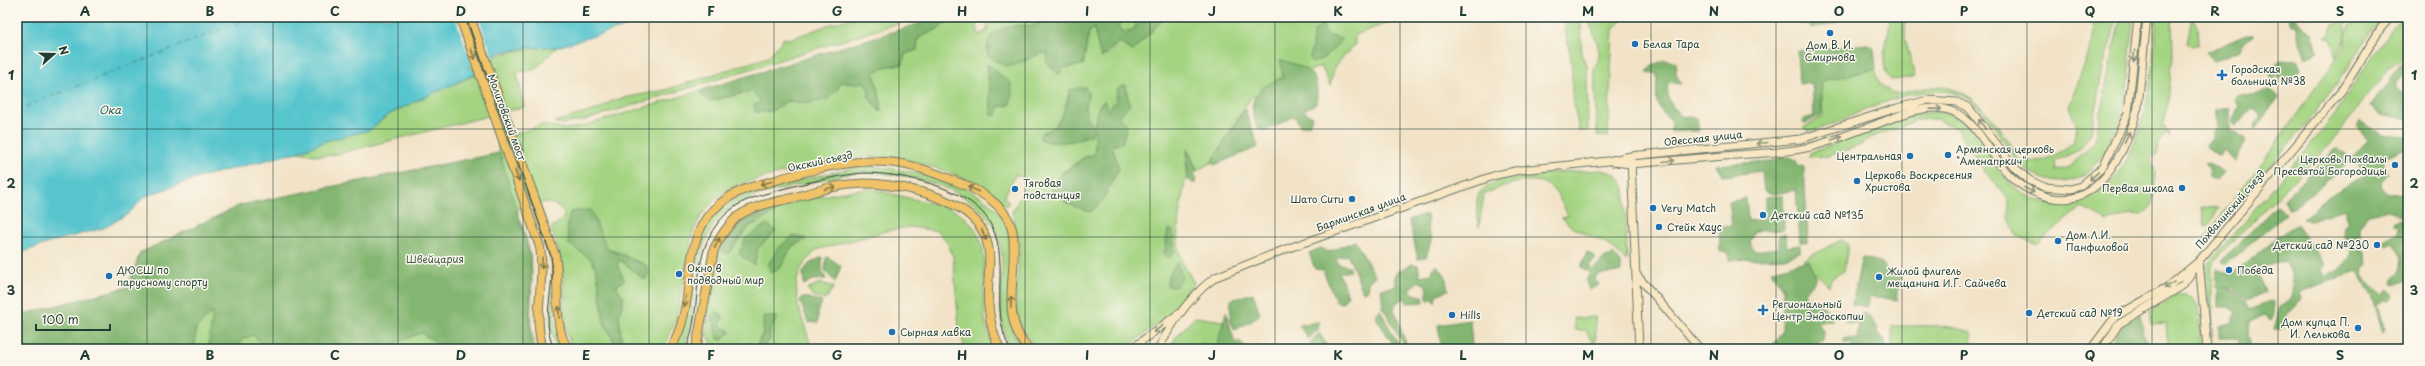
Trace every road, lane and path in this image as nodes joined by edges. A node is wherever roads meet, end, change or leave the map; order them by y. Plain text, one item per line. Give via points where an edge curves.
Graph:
1 (460, 17) edge
2 (470, 17) edge
3 (2138, 17) edge
4 (2148, 17) edge
5 (2391, 17) edge
6 (1631, 156) junction
7 (1608, 161) junction
8 (1631, 164) junction
9 (2199, 261) junction
10 (1636, 274) junction
11 (1184, 309) junction
12 (543, 349) edge
13 (568, 349) edge
14 (670, 349) edge
15 (696, 349) edge
16 (1000, 349) edge
17 (1029, 349) edge
18 (1131, 349) edge
19 (1158, 349) edge
20 (1639, 349) edge
21 (1700, 349) edge
22 (2091, 349) edge
23 (2102, 349) edge
24 (2208, 349) edge

1 -> 12 main road, Молитовский мост via 534,225 542,256 537,319
13 -> 2 main road, Молитовский мост via 560,328 558,266
3 -> 6 main road, Одесская улица via 2128,113 2103,167 2082,186 2058,189 2044,187 2029,180 2005,157 1969,108 1957,102 1942,100 1922,102 1801,139
8 -> 4 main road, Одесская улица via 1800,150 1918,111 1943,109 1964,117 2002,169 2020,185 2037,194 2056,198 2083,195 2104,180 2134,121 2138,107
5 - 9 main road, Похвалинский съезд via 2381,28 2343,89
6 - 7 main road, Одесская улица
6 - 8 main road
7 - 8 main road, Одесская улица
7 - 11 main road, Барминская улица via 1520,170 1496,175 1440,194 1228,271 1206,284
8 - 10 main road
9 -> 22 main road, Похвалинский съезд via 2169,286 2115,317
9 - 23 main road, Похвалинский съезд via 2182,286 2118,324
9 - 24 main road
10 - 20 main road
10 - 21 main road
11 -> 18 main road
11 - 19 main road, Барминская улица
17 -> 14 main road, Окский съезд via 1020,339 1013,321 1010,302 1013,233 1000,209 976,191 937,174 904,164 870,162 840,165 748,188 735,193 716,206 697,236 679,327
15 -> 16 main road via 714,249 721,235 737,217 759,206 836,186 872,183 934,197 955,205 970,214 981,228 990,256 990,320

